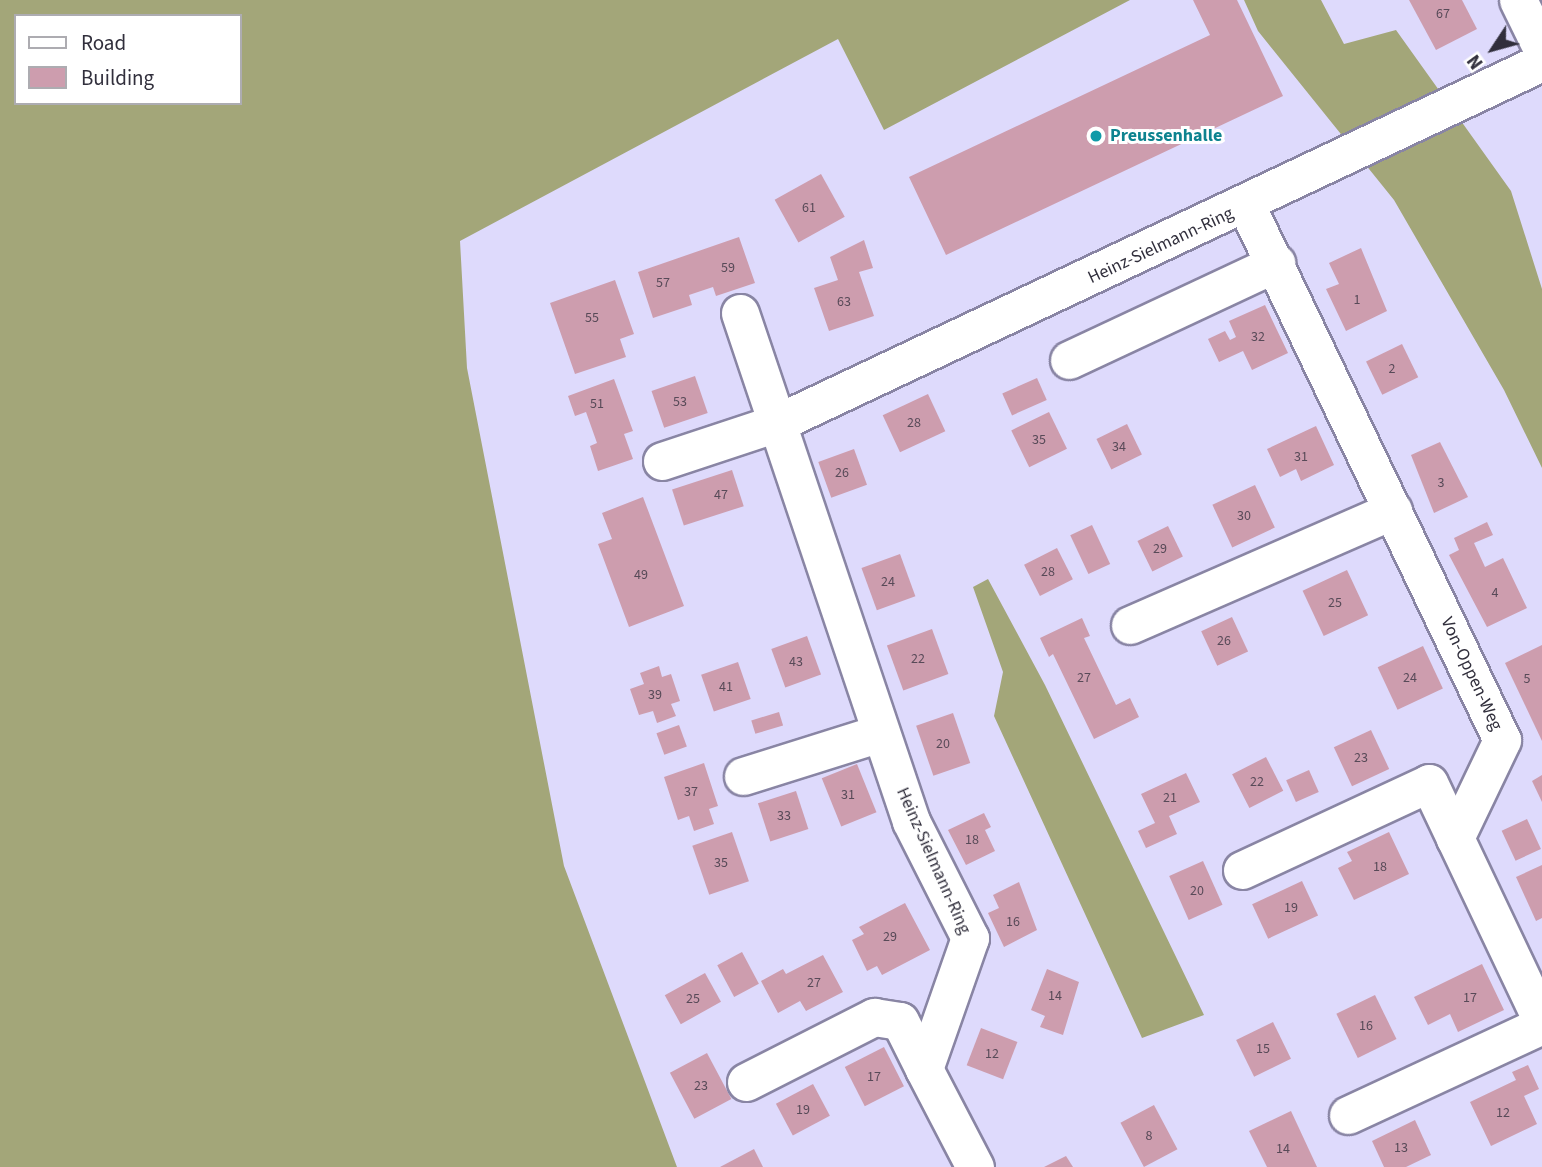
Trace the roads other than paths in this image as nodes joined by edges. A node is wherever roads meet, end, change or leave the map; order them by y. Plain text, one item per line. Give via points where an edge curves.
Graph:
1 (1518, 0) edge
2 (1542, 48) edge
3 (1542, 62) edge
4 (1246, 205) junction
5 (1276, 263) junction
6 (740, 313) dead end
7 (1069, 360) dead end
8 (777, 423) junction
9 (662, 461) dead end
10 (1393, 510) junction
11 (1130, 625) dead end
12 (880, 733) junction
13 (743, 776) dead end
14 (1455, 838) junction
15 (1242, 870) dead end
16 (1542, 1023) edge
17 (924, 1069) junction
18 (746, 1082) dead end
19 (1348, 1115) dead end
20 (975, 1167) edge

1 - 2 street
3 - 4 street, Heinz-Sielmann-Ring
4 - 5 street, Von-Oppen-Weg
4 - 8 street, Heinz-Sielmann-Ring
5 - 7 street
5 - 10 street, Von-Oppen-Weg
6 - 8 street, Heinz-Sielmann-Ring
8 - 9 street, Heinz-Sielmann-Ring
8 - 12 street, Heinz-Sielmann-Ring
10 - 11 street
10 - 14 street, Von-Oppen-Weg via 1502,740
12 - 13 street
12 - 17 street, Heinz-Sielmann-Ring via 911,821 970,938
14 - 15 street via 1429,783
14 - 16 street
16 - 19 street
17 - 18 street via 900,1021 874,1017
17 - 20 street

